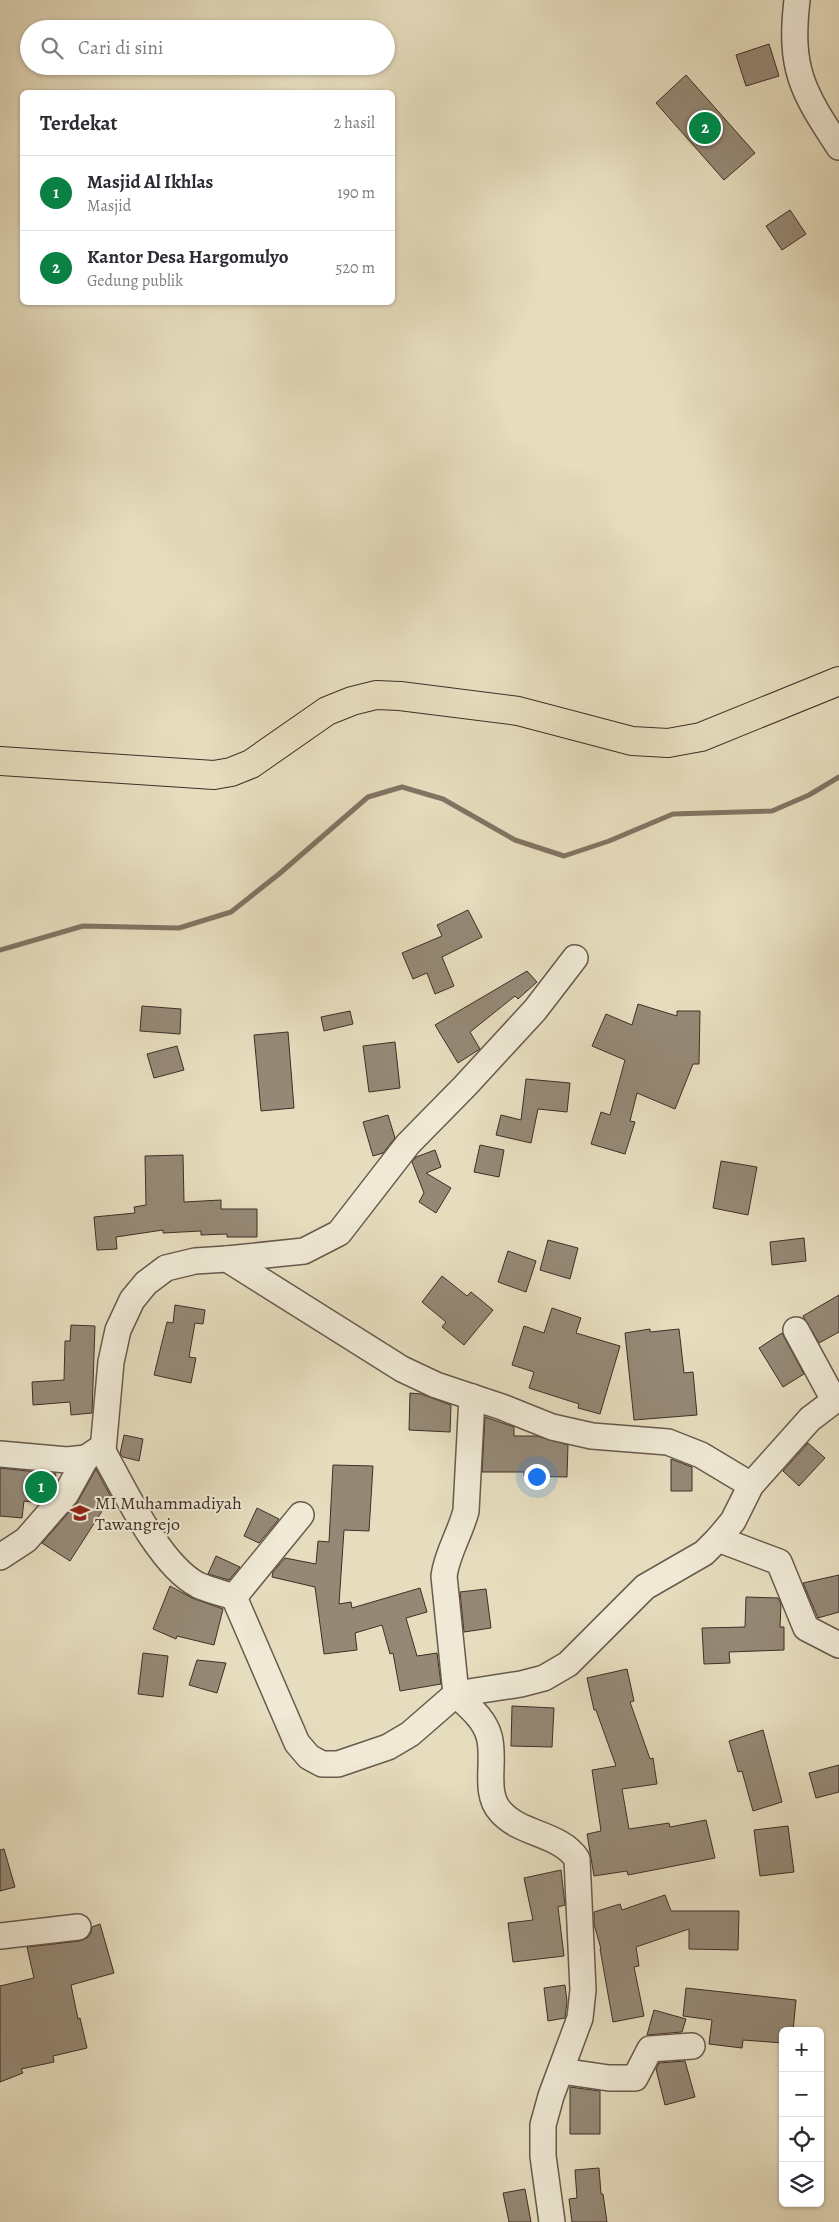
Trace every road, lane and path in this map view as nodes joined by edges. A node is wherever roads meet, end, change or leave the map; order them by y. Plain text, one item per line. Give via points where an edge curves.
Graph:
1 (798, 0) edge
2 (839, 147) edge
3 (839, 681) edge
4 (0, 761) edge
5 (574, 958) dead end
6 (227, 1259) junction
7 (796, 1330) dead end
8 (472, 1397) junction
9 (836, 1398) edge
10 (94, 1453) junction
11 (0, 1454) edge
12 (751, 1485) junction
13 (302, 1515) dead end
14 (718, 1540) junction
15 (0, 1557) edge
16 (234, 1597) junction
17 (839, 1646) edge
18 (456, 1694) junction
19 (78, 1927) dead end
20 (0, 1936) edge
21 (692, 2046) dead end
22 (561, 2072) junction
23 (552, 2222) edge

1 - 2 street via 794,43 800,80 813,108
3 - 4 main road via 700,737 668,743 632,741 518,711 376,695 352,700 327,711 251,764 222,774
5 - 6 street via 535,1010 408,1144 339,1233 304,1251
6 - 8 street via 402,1369
6 - 10 street via 195,1261 166,1268 146,1283 132,1300 118,1330 110,1362 103,1450
7 - 9 street
8 - 12 street via 552,1427 592,1436 668,1442 701,1455
8 - 18 street via 466,1511 446,1560 444,1576
9 - 12 street via 810,1419
10 - 11 street via 67,1460
10 - 15 street via 66,1494 26,1540
10 - 16 street via 175,1569 197,1585
12 - 14 street via 733,1521
13 - 16 street
14 - 17 street via 779,1562 806,1628
14 - 18 street via 704,1553 645,1587 568,1664 544,1678
16 - 18 street via 296,1743 309,1757 322,1764 338,1764 388,1747 410,1734
18 - 22 street via 480,1717 489,1735 492,1795 498,1810 511,1822 562,1845 577,1859 583,1990 580,2018
19 - 20 street
21 - 22 street via 650,2049 635,2078
22 - 23 street via 542,2125

